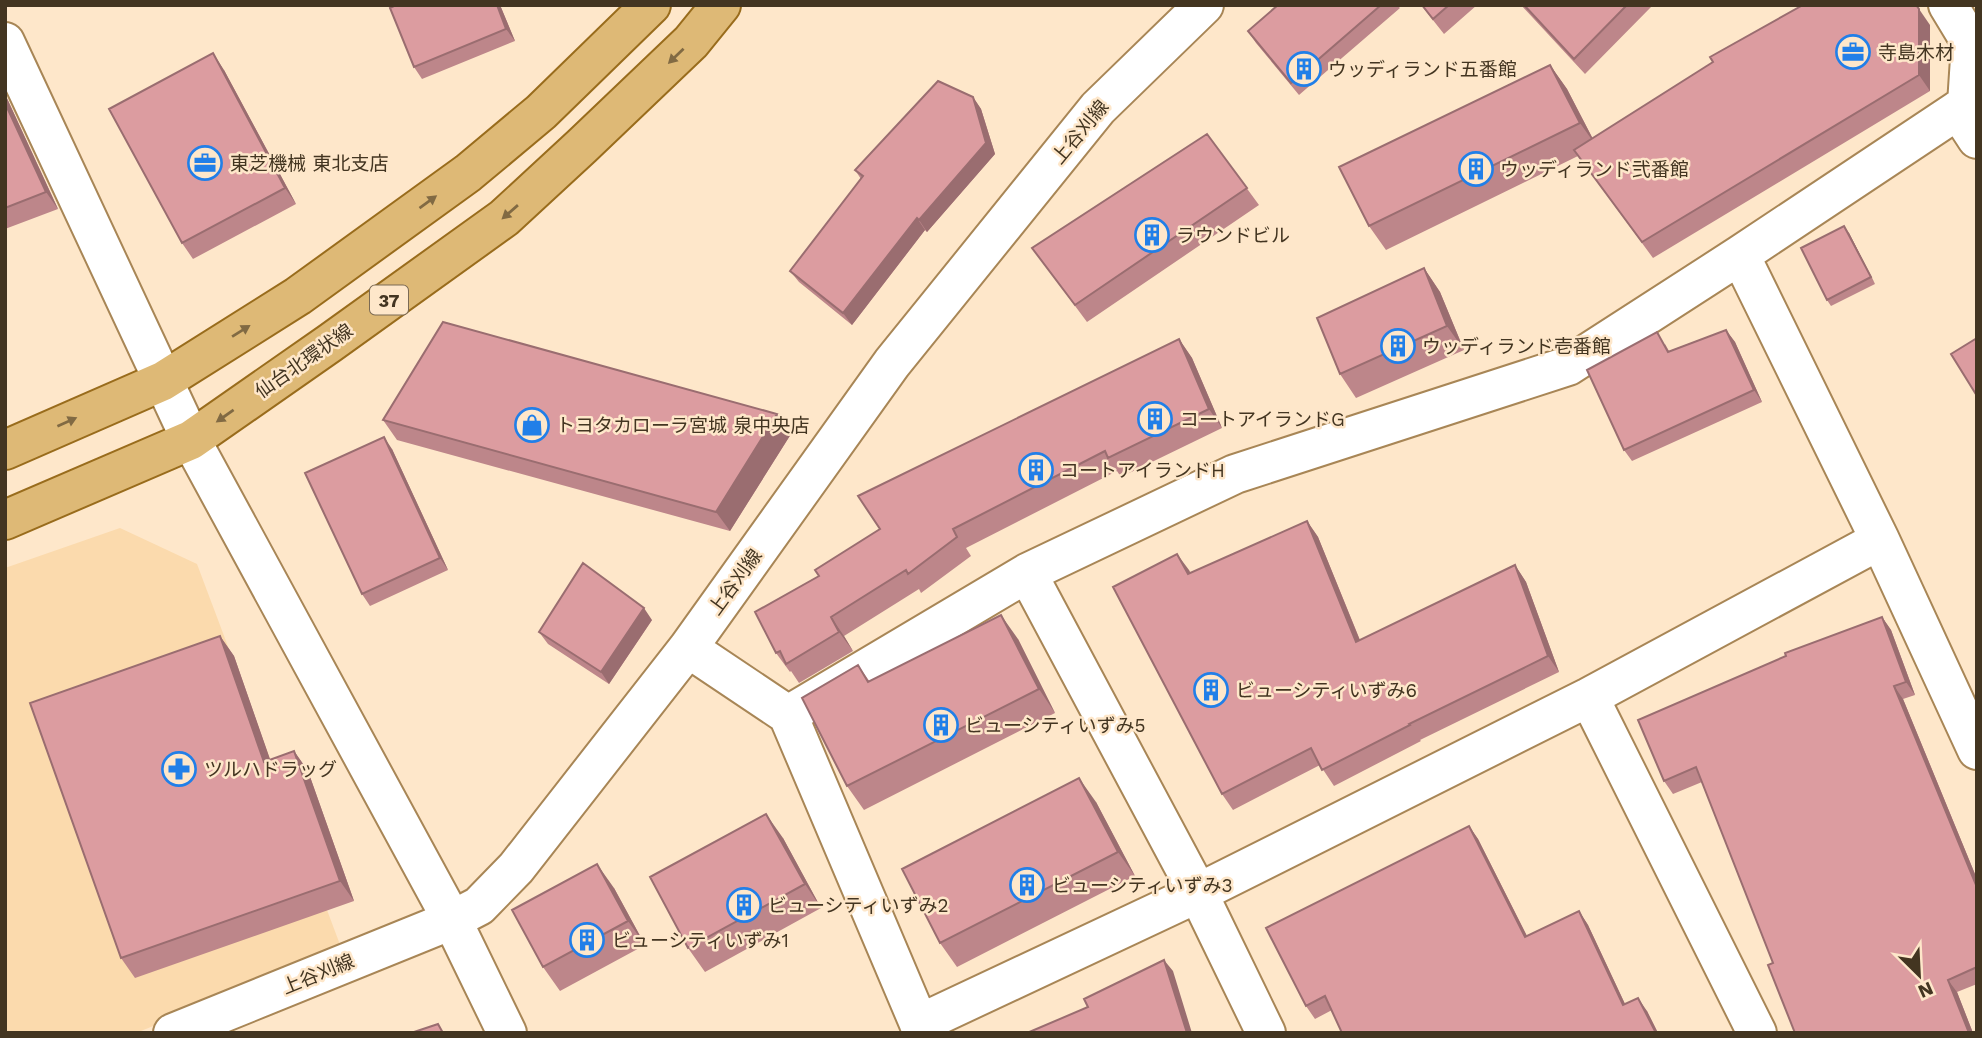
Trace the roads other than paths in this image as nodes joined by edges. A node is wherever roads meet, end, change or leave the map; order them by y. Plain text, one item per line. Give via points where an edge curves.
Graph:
1 (651, 5) edge
2 (721, 5) edge
3 (1204, 5) edge
4 (1948, 5) edge
5 (5, 42) edge
6 (1968, 124) edge
7 (1741, 255) junction
8 (163, 380) junction
9 (191, 440) junction
10 (5, 450) edge
11 (5, 520) edge
12 (1880, 540) junction
13 (1027, 573) junction
14 (688, 648) junction
15 (1589, 697) junction
16 (788, 715) junction
17 (1977, 750) edge
18 (1198, 892) junction
19 (452, 920) junction
20 (921, 1028) edge
21 (173, 1033) edge
22 (507, 1033) edge
23 (1266, 1033) edge
24 (1757, 1033) edge

8 -> 1 main road via 298,296 468,173 541,112
2 -> 9 main road, 仙台北環状線 / 37 via 691,42 503,218
3 - 14 street, 上谷刈線 via 1098,108 892,363
4 - 6 street via 1971,43
5 - 8 street
6 - 7 street
7 - 12 street
7 - 13 street via 1567,366 1235,474
8 - 9 street
10 -> 8 main road
9 - 11 main road, 仙台北環状線 / 37
9 - 19 street
12 - 15 street
12 - 17 street
13 - 16 street
13 - 18 street
14 - 16 street
14 - 19 street, 上谷刈線 via 516,868 479,906
15 - 18 street
15 - 24 street
16 - 20 street
18 - 20 street
18 - 23 street
19 - 21 street, 上谷刈線
19 - 22 street

